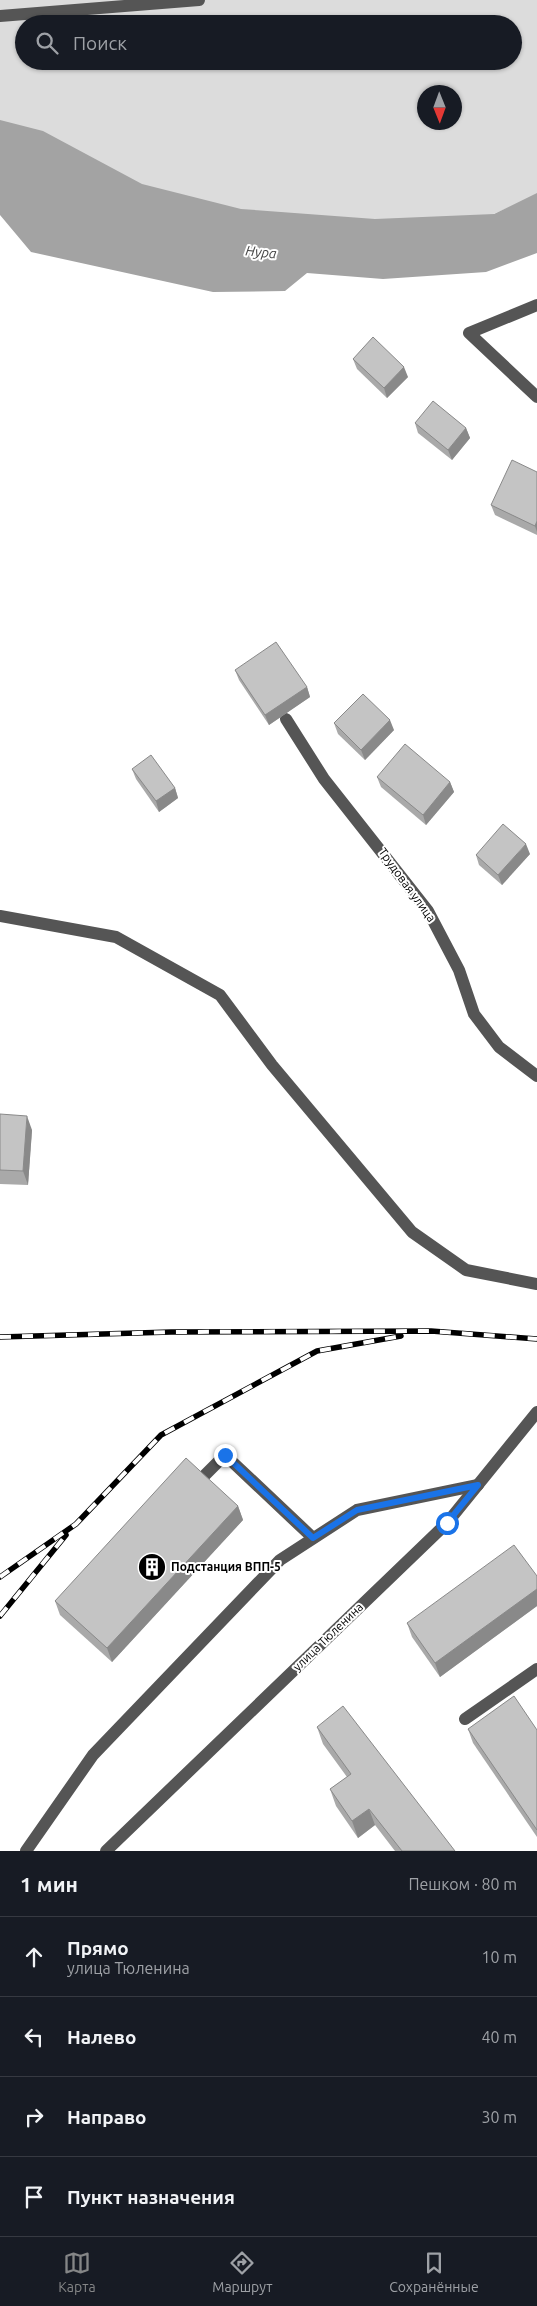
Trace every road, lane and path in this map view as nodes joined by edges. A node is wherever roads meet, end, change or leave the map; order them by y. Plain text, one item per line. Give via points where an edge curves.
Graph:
1 (199, 0) edge
2 (0, 16) edge
3 (537, 305) edge
4 (537, 397) edge
5 (286, 719) dead end
6 (0, 916) edge
7 (537, 1076) edge
8 (537, 1284) edge
9 (537, 1412) edge
10 (200, 1480) edge
11 (478, 1485) junction
12 (313, 1538) junction
13 (537, 1669) edge
14 (465, 1719) dead end
15 (26, 1851) edge
16 (106, 1851) edge

1 - 2 street
3 - 4 street via 469,333
5 - 7 street, Трудовая улица via 324,779 428,911 459,970 474,1014 499,1047
6 - 8 street via 116,936 220,995 272,1065 412,1232 466,1270
9 - 11 street, улица Тюленина
10 - 12 street via 225,1455
11 - 12 street via 357,1510
11 - 16 street, улица Тюленина via 447,1523
12 - 15 street via 280,1560 93,1755
13 - 14 street

